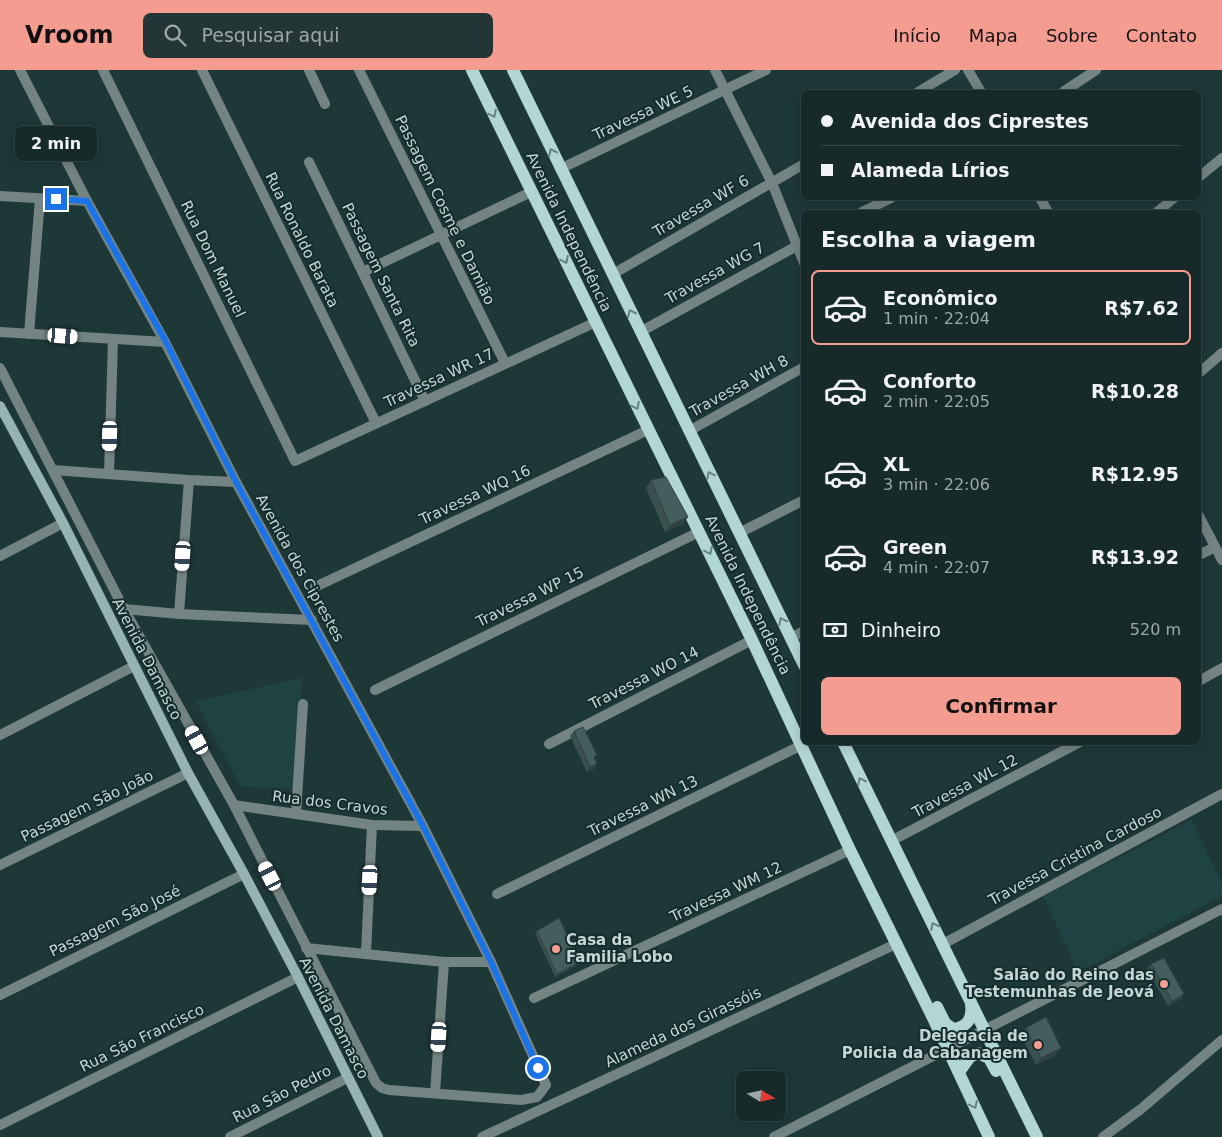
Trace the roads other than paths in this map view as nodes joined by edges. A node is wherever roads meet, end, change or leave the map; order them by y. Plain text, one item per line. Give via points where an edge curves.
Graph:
1 (20, 70) edge
2 (103, 70) edge
3 (202, 70) edge
4 (309, 70) edge
5 (359, 70) edge
6 (472, 70) edge
7 (513, 70) edge
8 (715, 70) edge
9 (766, 70) edge
10 (954, 70) edge
11 (968, 70) edge
12 (1096, 70) edge
13 (726, 90) junction
14 (921, 90) edge
15 (980, 90) edge
16 (1066, 90) edge
17 (325, 104) dead end
18 (1222, 158) edge
19 (309, 162) dead end
20 (801, 166) edge
21 (560, 169) junction
22 (1201, 175) edge
23 (772, 183) junction
24 (531, 192) junction
25 (0, 196) edge
26 (40, 199) junction
27 (887, 200) edge
28 (1172, 200) edge
29 (87, 201) junction
30 (866, 210) edge
31 (1159, 210) edge
32 (440, 236) junction
33 (801, 243) edge
34 (363, 272) junction
35 (613, 274) junction
36 (596, 322) junction
37 (0, 332) edge
38 (640, 332) junction
39 (29, 334) junction
40 (114, 339) junction
41 (166, 342) junction
42 (1222, 353) edge
43 (505, 363) junction
44 (0, 368) edge
45 (801, 369) edge
46 (1201, 371) edge
47 (425, 400) junction
48 (0, 406) edge
49 (376, 423) junction
50 (648, 430) junction
51 (689, 432) junction
52 (295, 461) joint
53 (53, 470) junction
54 (109, 474) junction
55 (189, 480) junction
56 (236, 482) junction
57 (801, 502) edge
58 (1201, 520) edge
59 (62, 523) junction
60 (699, 532) junction
61 (739, 533) junction
62 (1215, 547) junction
63 (1201, 554) edge
64 (0, 556) edge
65 (1222, 560) edge
66 (315, 587) dead end
67 (124, 609) junction
68 (178, 614) junction
69 (312, 620) junction
70 (801, 632) edge
71 (790, 638) junction
72 (752, 640) junction
73 (801, 659) edge
74 (134, 666) junction
75 (1222, 668) edge
76 (1201, 680) edge
77 (375, 690) dead end
78 (303, 704) dead end
79 (0, 735) edge
80 (801, 743) edge
81 (549, 744) dead end
82 (802, 745) joint
83 (844, 745) edge
84 (1074, 745) edge
85 (188, 773) junction
86 (1222, 794) edge
87 (234, 805) junction
88 (296, 814) junction
89 (372, 825) junction
90 (423, 826) junction
91 (891, 841) junction
92 (850, 850) junction
93 (0, 865) edge
94 (244, 874) junction
95 (497, 894) dead end
96 (1222, 909) edge
97 (896, 944) junction
98 (942, 944) junction
99 (306, 948) junction
100 (366, 953) junction
101 (444, 962) junction
102 (491, 962) junction
103 (906, 964) junction
104 (298, 977) junction
105 (0, 995) edge
106 (534, 998) dead end
107 (971, 1001) junction
108 (985, 1031) junction
109 (1222, 1040) edge
110 (948, 1049) junction
111 (958, 1072) junction
112 (347, 1078) junction
113 (435, 1094) junction
114 (0, 1125) edge
115 (1036, 1134) edge
116 (230, 1137) edge
117 (378, 1137) edge
118 (482, 1137) edge
119 (774, 1137) edge
120 (989, 1137) edge
121 (1103, 1137) edge

1 - 29 street, Avenida dos Ciprestes
2 - 52 street, Rua Dom Manuel
3 - 49 street, Rua Ronaldo Barata
4 - 17 street
5 - 32 street, Passagem Cosme e Damião
6 -> 24 main road, Avenida Independência
21 -> 7 main road, Avenida Independência
8 - 13 street
9 - 13 street, Travessa WE 5
10 - 14 street
11 - 15 street
12 - 16 street
13 - 21 street, Travessa WE 5
13 - 23 street
18 - 22 street
19 - 34 street, Passagem Santa Rita
20 - 23 street, Travessa WF 6
21 - 35 main road, Avenida Independência
23 - 33 street
23 - 35 street, Travessa WF 6
24 - 32 street
24 -> 36 main road, Avenida Independência
25 - 26 street
26 - 29 street
26 - 39 street
27 - 30 street
28 - 31 street
29 - 41 street, Avenida dos Ciprestes
32 - 34 street
32 - 43 street, Passagem Cosme e Damião
33 - 38 street, Travessa WG 7
34 - 47 street, Passagem Santa Rita
38 -> 35 main road, Avenida Independência
36 - 43 street, Travessa WR 17
36 -> 50 main road, Avenida Independência
37 - 39 street
38 - 51 main road, Avenida Independência
39 - 40 street
40 - 41 street
40 - 54 street
41 - 56 street, Avenida dos Ciprestes
42 - 46 street
43 - 47 street, Travessa WR 17
44 - 53 street, Avenida Damasco
45 - 51 street, Travessa WH 8
47 - 49 street, Travessa WR 17
48 - 59 street, Avenida Damasco
49 - 52 street, Travessa WR 17
50 - 60 main road, Avenida Independência
50 - 66 street, Travessa WQ 16
61 -> 51 main road, Avenida Independência
53 - 54 street
53 - 67 street, Avenida Damasco
54 - 55 street
55 - 56 street
55 - 68 street
56 - 69 street, Avenida dos Ciprestes
57 - 61 street
58 - 62 street
59 - 64 street
59 - 74 street, Avenida Damasco
60 -> 72 main road, Avenida Independência
60 - 77 street, Travessa WP 15
71 -> 61 main road, Avenida Independência
62 - 63 street
62 - 65 street
67 - 68 street
67 - 87 street, Avenida Damasco
68 - 69 street
69 - 90 street, Avenida dos Ciprestes
70 - 71 street
71 - 73 main road, Avenida Independência
72 - 80 main road, Avenida Independência
72 - 81 street, Travessa WO 14
74 - 79 street
74 - 85 street, Avenida Damasco
75 - 76 street
78 - 88 street
82 - 92 main road, Avenida Independência
82 - 95 street, Travessa WN 13
91 -> 83 main road
84 - 91 street, Travessa WL 12
85 - 93 street, Passagem São João
85 - 94 street, Avenida Damasco
86 - 98 street, Travessa Cristina Cardoso
87 - 88 street, Rua dos Cravos
87 - 99 street, Avenida Damasco
88 - 89 street, Rua dos Cravos
89 - 90 street, Rua dos Cravos
89 - 100 street
90 - 102 street, Avenida dos Ciprestes
98 -> 91 main road
92 - 97 main road, Avenida Independência
92 - 106 street, Travessa WM 12
94 - 104 street, Avenida Damasco
94 - 105 street, Passagem São José
96 - 108 street
97 - 103 main road, Avenida Independência
97 - 118 street, Alameda dos Girassóis
98 - 107 main road
99 - 100 street
99 - 113 street, Avenida Damasco via 376,1083 389,1090
100 - 101 street
101 - 102 street
101 - 113 street
102 - 113 street, Avenida dos Ciprestes via 546,1085 537,1096 521,1100
103 - 107 main road via 916,969 945,1023 954,1030 966,1025 972,1013
103 - 110 main road, Avenida Independência
104 - 112 street, Avenida Damasco
104 - 114 street, Rua São Francisco
107 - 108 main road
108 - 110 street
108 - 115 main road
109 - 121 street
110 - 111 main road, Avenida Independência
110 - 119 street
111 - 115 main road via 970,1057 978,1053 990,1058 1022,1125
111 -> 120 main road, Avenida Independência
112 - 116 street, Rua São Pedro
112 - 117 street, Avenida Damasco

